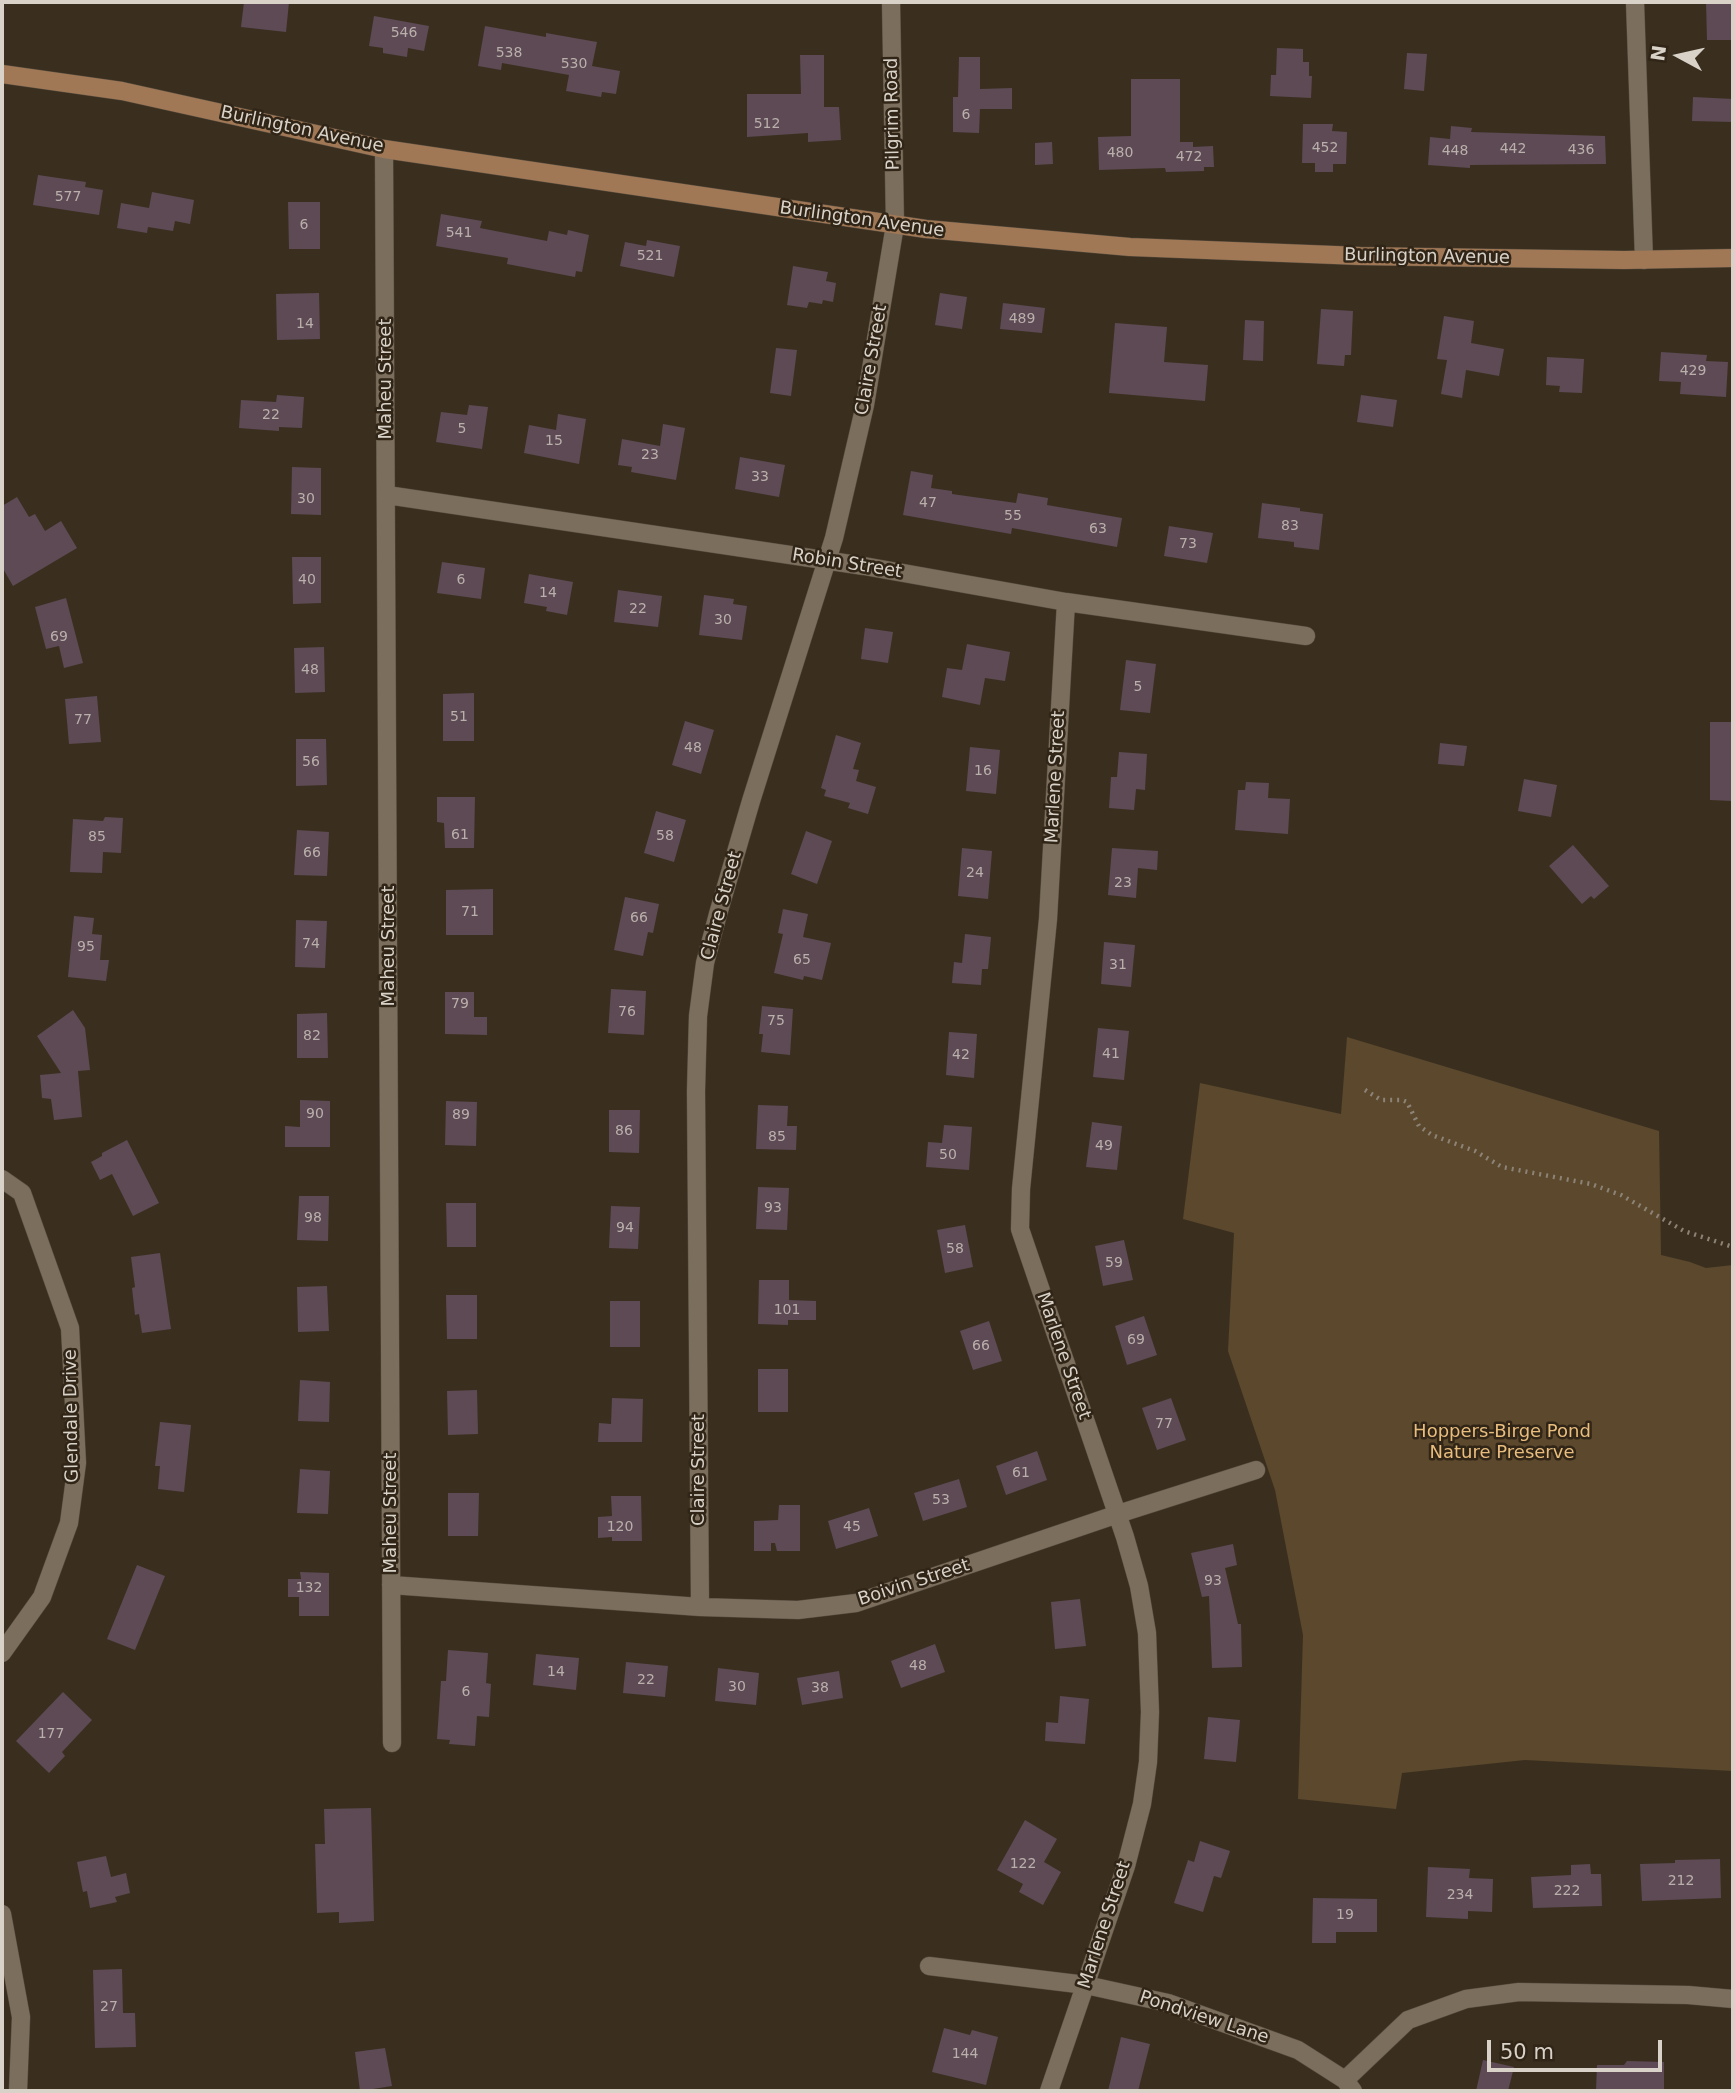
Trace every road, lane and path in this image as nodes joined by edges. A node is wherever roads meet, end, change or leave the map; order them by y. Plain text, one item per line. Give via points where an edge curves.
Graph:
1 (891, 2) edge
2 (1635, 2) edge
3 (2, 74) edge
4 (384, 149) junction
5 (895, 225) junction
6 (1733, 258) edge
7 (1644, 260) junction
8 (387, 495) junction
9 (826, 561) junction
10 (1066, 602) junction
11 (1306, 636) dead end
12 (1365, 1090) dead end
13 (2, 1179) edge
14 (1733, 1247) edge
15 (1255, 1470) dead end
16 (1118, 1514) junction
17 (391, 1586) junction
18 (700, 1607) junction
19 (2, 1653) edge
20 (392, 1743) dead end
21 (2, 1914) edge
22 (929, 1966) dead end
23 (1086, 1985) junction
24 (1733, 2000) edge
25 (1349, 2086) edge
26 (18, 2091) edge
27 (1049, 2091) edge

1 - 5 street, Pilgrim Road
2 - 7 street
3 - 4 main road, Burlington Avenue via 122,91
4 - 5 main road, Burlington Avenue
4 - 8 street, Maheu Street
5 - 7 main road, Burlington Avenue via 1130,247
5 - 9 street, Claire Street via 865,405
6 - 7 main road, Burlington Avenue
8 - 9 street, Robin Street
8 - 17 street, Maheu Street
9 - 10 street, Robin Street
9 - 18 street, Claire Street via 718,915 698,1016
10 - 11 street, Robin Street
10 - 16 street, Marlene Street via 1048,919 1020,1229
12 - 14 path via 1381,1100 1407,1102 1419,1126 1432,1135 1502,1167 1591,1184 1684,1231
13 - 19 street, Glendale Drive via 22,1193 70,1328 76,1464 69,1523 42,1597
15 - 16 street, Boivin Street
16 - 18 street, Boivin Street via 856,1603 798,1610
16 - 23 street, Marlene Street via 1147,1633 1148,1762 1126,1866
17 - 18 street, Boivin Street
17 - 20 street, Maheu Street
21 - 26 street via 21,2017
22 - 23 street, Pondview Lane
23 - 25 street, Pondview Lane via 1168,2003 1298,2050
23 - 27 street, Marlene Street
24 - 25 street, Pondview Lane via 1519,1992 1466,1999 1408,2020

